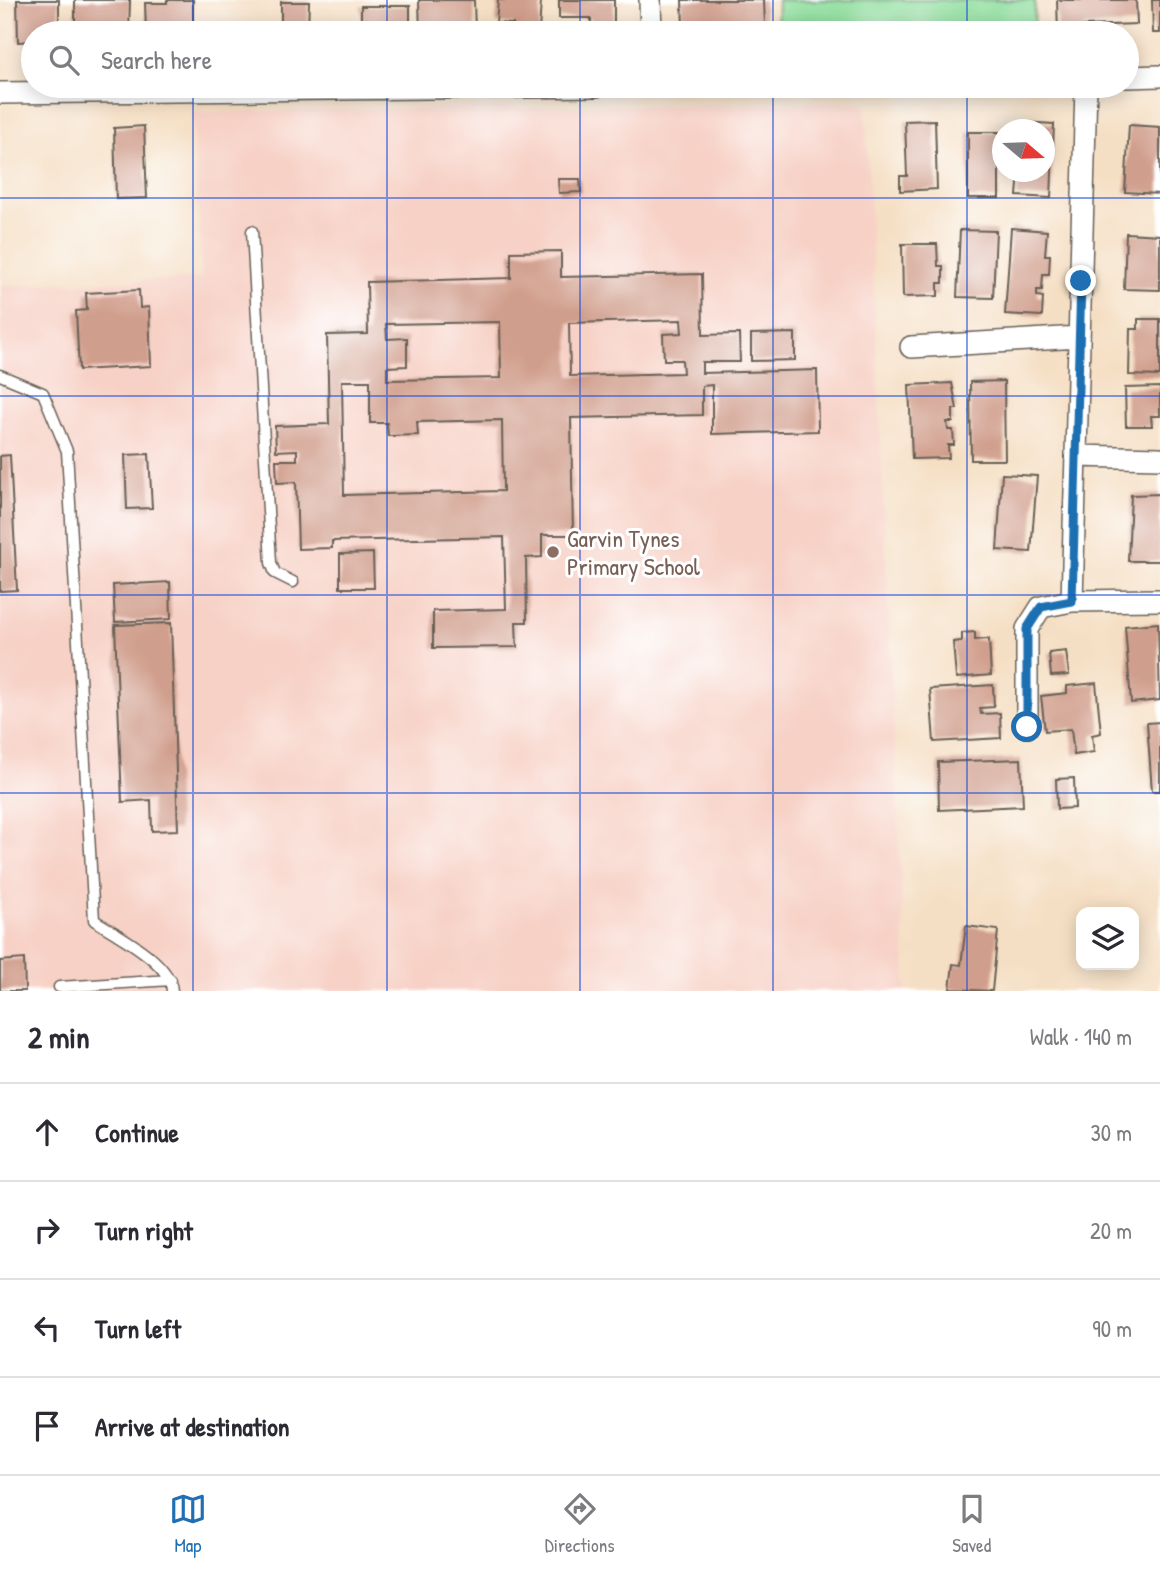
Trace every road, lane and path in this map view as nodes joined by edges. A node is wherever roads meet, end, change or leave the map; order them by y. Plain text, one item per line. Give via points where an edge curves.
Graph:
1 (650, 0) edge
2 (650, 21) edge
3 (1160, 76) edge
4 (1139, 77) edge
5 (0, 93) edge
6 (21, 93) edge
7 (1086, 98) edge
8 (253, 231) dead end
9 (1079, 337) junction
10 (911, 347) dead end
11 (0, 375) edge
12 (1076, 456) junction
13 (1160, 458) edge
14 (293, 582) dead end
15 (1160, 600) edge
16 (1072, 601) junction
17 (1027, 727) dead end
18 (172, 986) edge
19 (59, 987) dead end

1 - 2 street
3 - 4 street
5 - 6 street
7 - 9 street
8 - 14 lane via 271,563 275,573
9 - 10 street
9 - 12 street
11 - 18 lane via 43,393 67,450 94,920 151,958
12 - 13 street
12 - 16 street
15 - 16 street
16 - 17 street via 1041,607 1027,629
18 - 19 lane

